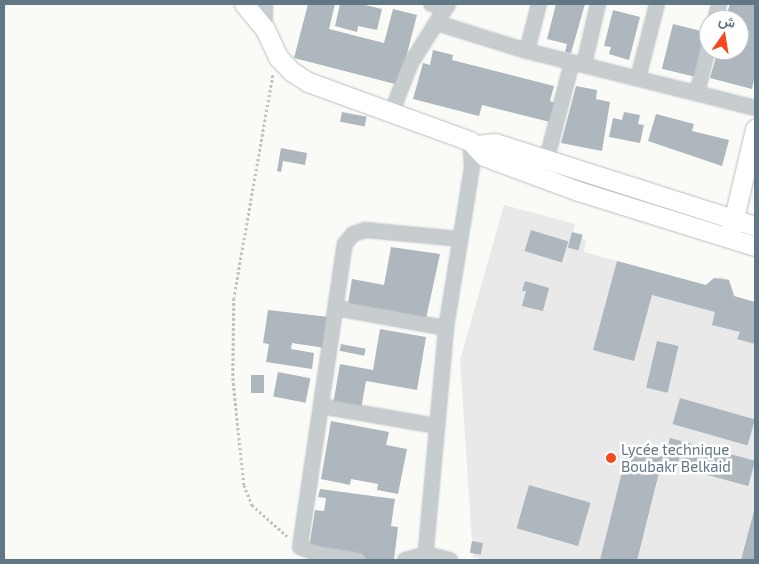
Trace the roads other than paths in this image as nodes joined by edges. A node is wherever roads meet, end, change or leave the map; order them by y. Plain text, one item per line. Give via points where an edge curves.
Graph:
1 (244, 4) edge
2 (265, 4) edge
3 (431, 4) edge
4 (539, 4) edge
5 (598, 4) edge
6 (657, 4) edge
7 (447, 5) edge
8 (437, 23) junction
9 (265, 29) junction
10 (527, 51) junction
11 (705, 60) edge
12 (578, 64) junction
13 (638, 78) junction
14 (697, 93) junction
15 (755, 108) edge
16 (392, 111) junction
17 (755, 129) edge
18 (473, 143) junction
19 (547, 158) junction
20 (584, 170) junction
21 (578, 190) junction
22 (755, 226) edge
23 (732, 228) junction
24 (460, 239) junction
25 (755, 246) edge
26 (336, 308) junction
27 (446, 328) junction
28 (321, 406) junction
29 (437, 426) junction
30 (426, 557) edge
31 (358, 560) edge
32 (405, 560) edge
33 (450, 560) edge

1 - 9 street
2 - 9 street
3 - 7 street
4 - 10 street
5 - 12 street
6 - 13 street
7 - 8 street
8 - 10 street
8 - 16 street via 411,63
9 - 16 street via 278,57 291,72 308,82
10 - 12 street
11 - 14 street
12 - 13 street
12 - 19 street
13 - 14 street
14 - 15 street
16 - 18 street
17 - 23 street
18 - 19 street via 495,143
18 - 21 street via 484,156
18 - 24 street
19 - 20 street
20 - 21 street
20 - 23 street
21 - 23 street
22 - 23 street
23 - 25 street
24 - 26 street via 365,230 353,234 345,244
24 - 27 street
26 - 27 street
26 - 28 street
27 - 29 street
28 - 29 street
28 - 31 street via 300,547 315,553
29 - 30 street
30 - 32 street
30 - 33 street

